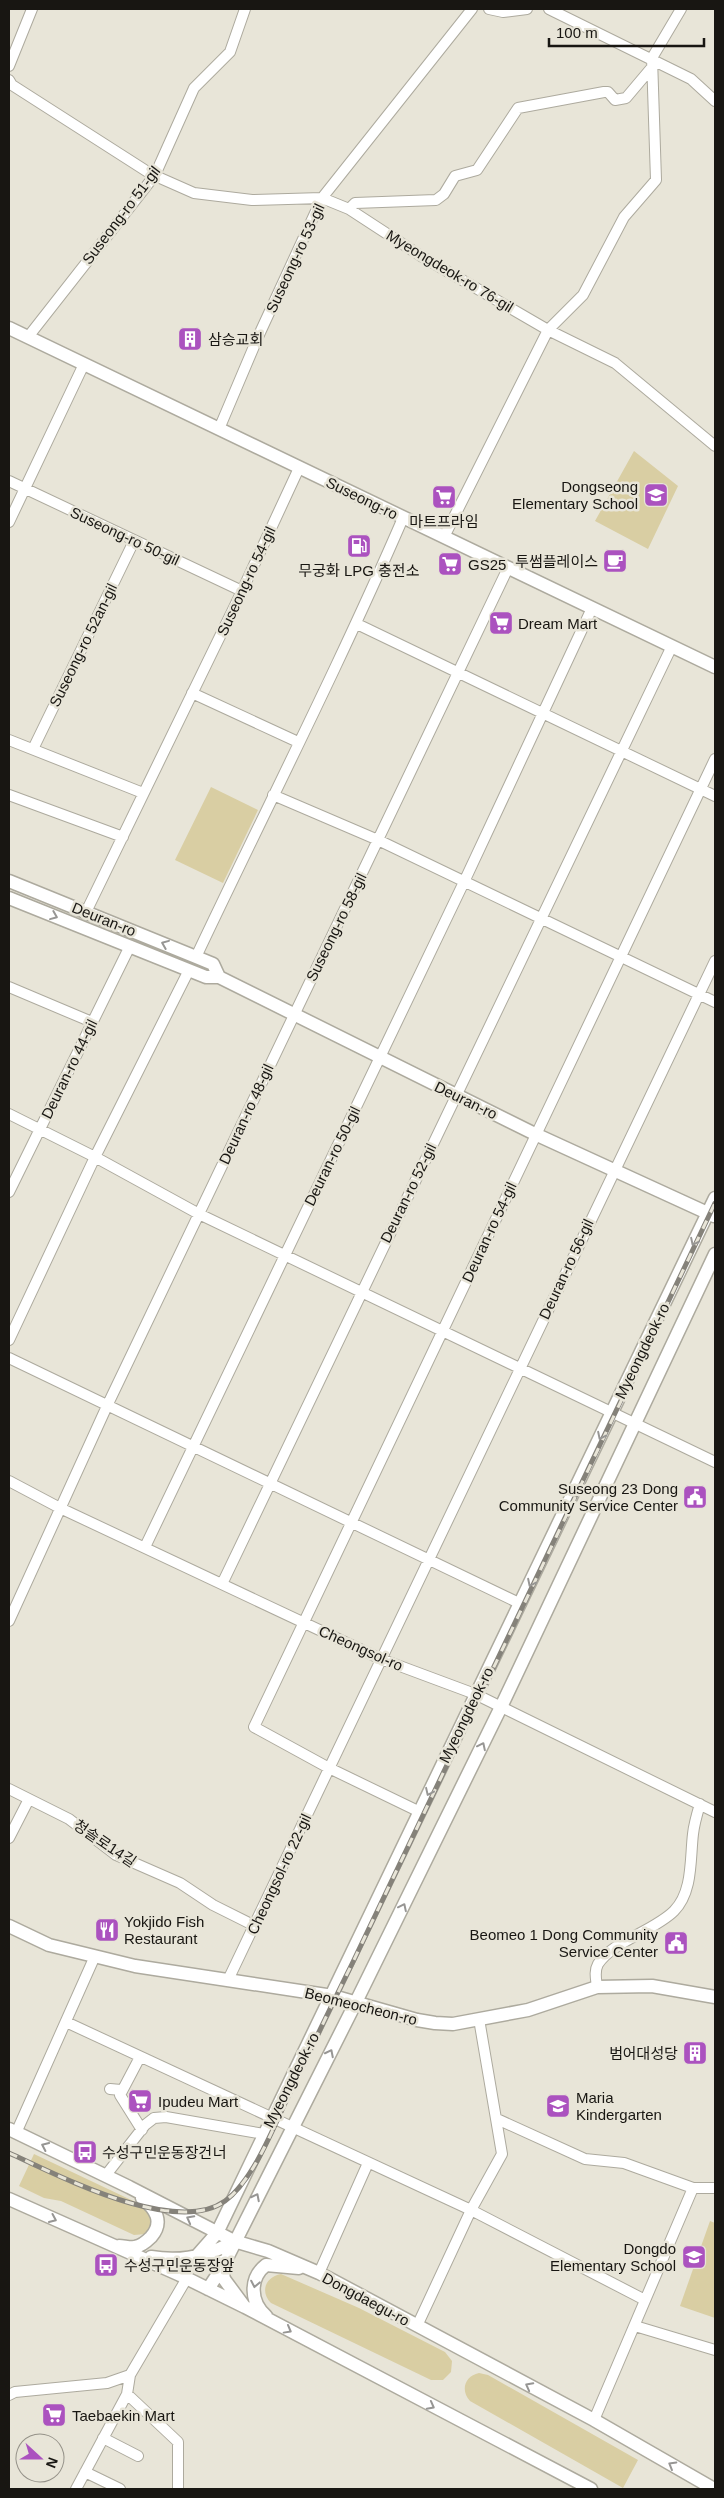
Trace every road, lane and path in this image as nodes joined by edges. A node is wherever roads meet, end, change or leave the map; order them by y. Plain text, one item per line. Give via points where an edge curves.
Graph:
1 (32, 9) edge
2 (245, 9) edge
3 (472, 9) edge
4 (489, 9) edge
5 (527, 9) edge
6 (549, 9) edge
7 (681, 9) edge
8 (652, 62) junction
9 (9, 66) edge
10 (9, 80) edge
11 (715, 100) edge
12 (155, 175) junction
13 (322, 198) junction
14 (350, 209) junction
15 (9, 328) edge
16 (548, 330) junction
17 (28, 338) junction
18 (84, 364) junction
19 (219, 429) junction
20 (715, 446) edge
21 (299, 468) junction
22 (9, 481) edge
23 (25, 489) junction
24 (403, 518) junction
25 (9, 522) edge
26 (444, 537) junction
27 (134, 541) junction
28 (508, 568) junction
29 (242, 591) junction
30 (592, 608) junction
31 (357, 624) junction
32 (672, 646) junction
33 (715, 667) edge
34 (458, 672) junction
35 (192, 693) junction
36 (544, 712) junction
37 (9, 740) edge
38 (298, 742) junction
39 (33, 749) junction
40 (623, 750) junction
41 (715, 759) edge
42 (701, 789) junction
43 (143, 793) junction
44 (9, 795) edge
45 (273, 795) junction
46 (715, 796) edge
47 (123, 837) junction
48 (378, 840) junction
49 (9, 881) edge
50 (464, 882) junction
51 (9, 898) edge
52 (86, 912) junction
53 (542, 919) junction
54 (130, 946) junction
55 (196, 957) junction
56 (620, 957) junction
57 (715, 961) edge
58 (189, 970) junction
59 (219, 977) junction
60 (9, 987) edge
61 (700, 994) junction
62 (715, 1002) edge
63 (294, 1013) junction
64 (92, 1022) junction
65 (380, 1058) junction
66 (456, 1095) junction
67 (9, 1114) edge
68 (39, 1130) junction
69 (535, 1134) junction
70 (95, 1157) junction
71 (614, 1170) junction
72 (9, 1192) edge
73 (715, 1198) edge
74 (199, 1214) junction
75 (712, 1215) edge
76 (715, 1254) edge
77 (284, 1255) junction
78 (361, 1292) junction
79 (442, 1331) junction
80 (9, 1340) edge
81 (9, 1358) edge
82 (520, 1368) junction
83 (107, 1406) junction
84 (612, 1413) junction
85 (634, 1424) junction
86 (192, 1446) junction
87 (715, 1462) edge
88 (9, 1481) edge
89 (270, 1484) junction
90 (60, 1508) junction
91 (351, 1522) junction
92 (145, 1547) junction
93 (428, 1560) junction
94 (222, 1584) junction
95 (521, 1604) junction
96 (10, 1616) edge
97 (303, 1622) junction
98 (381, 1659) junction
99 (475, 1694) junction
100 (501, 1707) junction
101 (329, 1768) junction
102 (9, 1789) edge
103 (29, 1799) junction
104 (700, 1804) junction
105 (420, 1812) junction
106 (715, 1812) edge
107 (9, 1838) edge
108 (9, 1926) edge
109 (254, 1926) junction
110 (95, 1956) junction
111 (228, 1980) junction
112 (598, 1986) junction
113 (333, 1996) junction
114 (715, 1997) edge
115 (356, 2002) junction
116 (479, 2020) junction
117 (66, 2022) junction
118 (140, 2057) junction
119 (110, 2089) dead end
120 (121, 2090) junction
121 (271, 2119) junction
122 (497, 2119) junction
123 (292, 2127) junction
124 (142, 2130) junction
125 (13, 2131) edge
126 (264, 2134) junction
127 (368, 2162) junction
128 (106, 2175) junction
129 (130, 2187) junction
130 (693, 2188) junction
131 (715, 2188) edge
132 (9, 2199) edge
133 (471, 2210) junction
134 (217, 2233) junction
135 (234, 2241) junction
136 (112, 2245) junction
137 (220, 2250) junction
138 (131, 2254) junction
139 (198, 2257) junction
140 (222, 2268) junction
141 (314, 2271) junction
142 (184, 2277) junction
143 (208, 2289) junction
144 (645, 2300) junction
145 (244, 2307) junction
146 (270, 2320) junction
147 (417, 2326) junction
148 (635, 2326) junction
149 (715, 2350) edge
150 (130, 2375) junction
151 (9, 2394) edge
152 (127, 2394) junction
153 (594, 2420) junction
154 (103, 2438) junction
155 (138, 2456) dead end
156 (85, 2472) junction
157 (76, 2489) edge
158 (120, 2489) edge
159 (178, 2489) edge
160 (591, 2489) edge
161 (714, 2489) edge

1 - 9 street
2 - 12 street, Suseong-ro 51-gil via 230,52 194,88
3 - 13 street, Suseong-ro 53-gil
4 - 5 street via 503,12
6 - 8 street
7 - 8 street
8 - 11 street via 690,79
8 - 14 street via 626,98 615,100 604,92 518,108 477,170 455,176 444,194 436,200 370,201 354,203
8 - 16 street via 656,180 624,217 584,295
10 - 12 street, Myeongdeok-ro 76-gil via 12,85
12 - 13 street, Myeongdeok-ro 76-gil via 194,193 252,200
12 - 17 street, Suseong-ro 51-gil
13 - 14 street, Myeongdeok-ro 76-gil
13 - 19 street, Suseong-ro 53-gil
14 - 16 street, Myeongdeok-ro 76-gil via 421,256
15 - 17 main road, Suseong-ro
16 - 20 street, Myeongdeok-ro 76-gil via 615,363
16 - 26 street
17 - 18 main road, Suseong-ro
18 - 19 main road, Suseong-ro
18 - 23 street
19 - 21 main road, Suseong-ro
21 - 24 main road, Suseong-ro
21 - 29 street, Suseong-ro 54-gil
22 - 23 street, Suseong-ro 50-gil
23 - 25 street
23 - 27 street, Suseong-ro 50-gil
24 - 26 main road, Suseong-ro
24 - 31 street
26 - 28 main road, Suseong-ro
27 - 29 street, Suseong-ro 50-gil
27 - 39 street, Suseong-ro 52an-gil
28 - 30 main road, Suseong-ro
28 - 34 street, Suseong-ro 58-gil
29 - 35 street, Suseong-ro 54-gil
30 - 32 main road, Suseong-ro
30 - 36 street, Deuran-ro 50-gil
31 - 34 street
31 - 38 street
32 - 33 main road, Suseong-ro
32 - 40 street, Deuran-ro 52-gil
34 - 36 street
34 - 48 street, Suseong-ro 58-gil
35 - 38 street
35 - 43 street, Suseong-ro 54-gil
36 - 40 street
36 - 50 street, Deuran-ro 50-gil
37 - 39 street
38 - 45 street
39 - 43 street
40 - 42 street
40 - 53 street, Deuran-ro 52-gil
41 - 42 street, Deuran-ro 54-gil
42 - 46 street
42 - 56 street, Deuran-ro 54-gil
43 - 47 street, Suseong-ro 54-gil
44 - 47 street
45 - 48 street
45 - 55 street
47 - 52 street, Suseong-ro 54-gil
48 - 50 street
48 - 63 street, Suseong-ro 58-gil
49 - 52 main road, Deuran-ro
50 - 53 street
50 - 65 street, Deuran-ro 50-gil
51 -> 54 main road, Deuran-ro
55 -> 52 main road, Deuran-ro
53 - 56 street
53 - 66 street, Deuran-ro 52-gil
54 - 58 main road, Deuran-ro
54 - 64 street, Deuran-ro 44-gil
55 - 59 main road, Deuran-ro via 213,964
56 - 61 street
56 - 69 street, Deuran-ro 54-gil
57 - 61 street, Deuran-ro 56-gil
58 - 59 main road, Deuran-ro via 206,977
58 - 70 street
59 - 63 main road, Deuran-ro
60 - 64 street
61 - 62 street
61 - 71 street, Deuran-ro 56-gil
63 - 65 main road, Deuran-ro
63 - 74 street, Deuran-ro 48-gil
64 - 68 street, Deuran-ro 44-gil
65 - 66 main road, Deuran-ro
65 - 77 street, Deuran-ro 50-gil
66 - 69 main road, Deuran-ro
66 - 78 street, Deuran-ro 52-gil
67 - 68 street
68 - 70 street
68 - 72 street, Deuran-ro 44-gil
69 - 71 main road, Deuran-ro
69 - 79 street, Deuran-ro 54-gil
70 - 74 street
70 - 80 street
71 - 75 main road, Deuran-ro
71 - 82 street, Deuran-ro 56-gil
73 - 75 main road, Myeongdeok-ro
74 - 77 street
74 - 83 street, Deuran-ro 48-gil
75 -> 84 main road, Myeongdeok-ro
76 - 85 main road, Myeongdeok-ro
77 - 78 street
77 - 86 street, Deuran-ro 50-gil
78 - 79 street
78 - 89 street, Deuran-ro 52-gil
79 - 82 street
79 - 91 street, Deuran-ro 54-gil
81 - 83 street
82 - 84 street
82 - 93 street, Deuran-ro 56-gil
83 - 86 street
83 - 90 street, Deuran-ro 48-gil
84 - 85 street
84 -> 95 main road, Myeongdeok-ro
85 - 87 street
85 - 100 main road, Myeongdeok-ro
86 - 89 street
86 - 92 street, Deuran-ro 50-gil
88 - 90 street, Cheongsol-ro
89 - 91 street
89 - 94 street, Deuran-ro 52-gil
90 - 92 street, Cheongsol-ro
90 - 96 street, Deuran-ro 48-gil
91 - 93 street
91 - 97 street, Deuran-ro 54-gil
92 - 94 street, Cheongsol-ro
93 - 95 street
93 - 98 street, Deuran-ro 56-gil
94 - 97 street, Cheongsol-ro
95 - 99 main road, Myeongdeok-ro
97 - 98 street, Cheongsol-ro
97 - 101 street, Deuran-ro 54-gil via 254,1727
98 - 99 street, Cheongsol-ro
98 - 101 street, Cheongsol-ro 22-gil
99 - 100 street, Cheongsol-ro
99 -> 105 main road, Myeongdeok-ro
100 - 104 street, Cheongsol-ro
115 -> 100 main road, Myeongdeok-ro
101 - 105 street
101 - 109 street, Cheongsol-ro 22-gil
102 - 103 street, 청솔로14길
103 - 107 street
103 - 109 street, 청솔로14길 via 75,1823 116,1854 180,1883
104 - 106 street, Cheongsol-ro
104 - 112 street via 694,1823 689,1876 678,1906 598,1964
105 - 113 main road, Myeongdeok-ro
108 - 110 main road, Beomeocheon-ro via 49,1945
109 - 111 street, Cheongsol-ro 22-gil
110 - 111 main road, Beomeocheon-ro via 135,1966
110 - 117 street
111 - 113 main road, Beomeocheon-ro
112 - 114 main road, Beomeocheon-ro via 652,1986
112 - 116 main road, Beomeocheon-ro via 528,2010
113 - 115 main road, Beomeocheon-ro
113 - 121 main road, Myeongdeok-ro
115 - 116 main road, Beomeocheon-ro via 426,2022 453,2024
123 -> 115 main road, Myeongdeok-ro
116 - 122 street
117 - 118 street
117 - 125 street
118 - 120 street
118 - 121 street
119 - 120 street
120 - 124 street via 121,2100
121 - 123 street
121 - 126 main road, Myeongdeok-ro
122 - 130 street via 585,2160 624,2163
122 - 133 street via 502,2154
123 - 127 street
135 -> 123 main road, Myeongdeok-ro
124 - 126 street via 154,2118 166,2117
124 - 128 street
128 -> 125 main road, Dongdaegu-ro
126 - 134 main road, Myeongdeok-ro
127 - 133 street
127 - 141 street
128 - 129 main road, Dongdaegu-ro
134 -> 129 main road, Dongdaegu-ro
129 - 136 main road via 151,2205 158,2221 157,2230 146,2242 134,2247
130 - 131 street
130 - 144 street
132 -> 136 main road
133 - 144 street
133 - 147 street
134 - 135 main road, Dongdaegu-ro
134 - 137 main road
134 - 139 main road, Myeongdeok-ro
135 - 137 main road
135 - 140 main road, Myeongdeok-ro
135 - 141 main road, Dongdaegu-ro via 268,2251
136 - 138 main road
137 - 139 main road
137 - 140 main road
138 - 139 main road via 171,2261
138 - 142 main road
139 - 142 main road, Myeongdeok-ro
140 - 143 main road, Myeongdeok-ro
140 - 145 main road via 224,2279
141 -> 146 main road via 266,2265 261,2269 254,2285 254,2295 261,2312
141 - 147 main road, Dongdaegu-ro
142 - 143 main road
142 - 150 street
143 - 145 main road
144 - 148 street
145 - 146 main road
146 -> 160 main road
153 -> 147 main road, Dongdaegu-ro
148 - 149 street
148 - 153 street
150 - 151 street via 107,2383
150 - 152 street
152 - 154 street
152 - 159 street via 178,2442
161 -> 153 main road, Dongdaegu-ro
154 - 155 street
154 - 156 street
156 - 157 street
156 - 158 street

